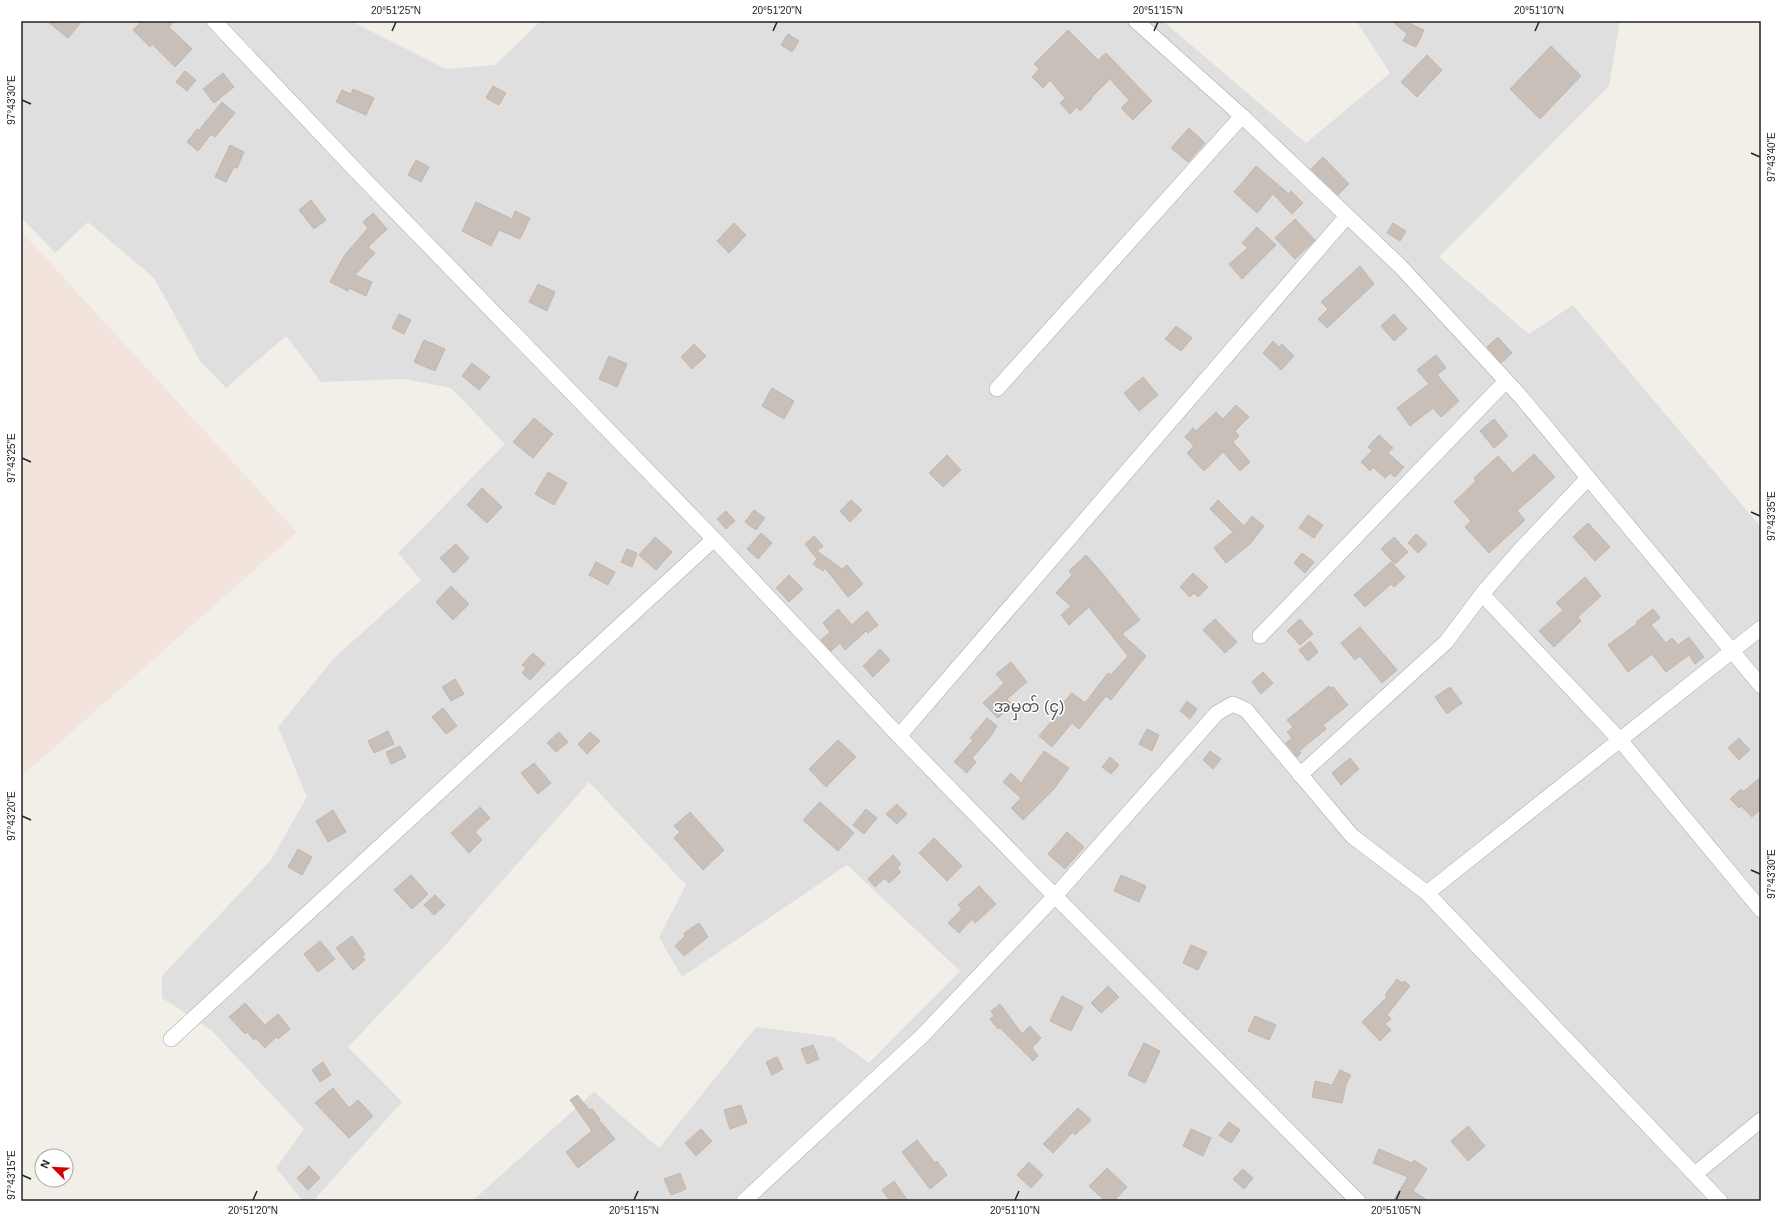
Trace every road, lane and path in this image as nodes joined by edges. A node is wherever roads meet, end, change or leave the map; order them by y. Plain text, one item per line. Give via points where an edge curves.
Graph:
1 (214, 21) edge
2 (1136, 21) edge
3 (1242, 116) junction
4 (1346, 216) junction
5 (1506, 381) junction
6 (997, 389) dead end
7 (1588, 478) junction
8 (714, 539) junction
9 (1482, 594) junction
10 (1761, 628) edge
11 (1260, 636) dead end
12 (1732, 651) junction
13 (1761, 686) edge
14 (900, 736) junction
15 (1620, 740) junction
16 (1300, 775) junction
17 (1427, 893) junction
18 (1055, 896) junction
19 (1761, 910) edge
20 (171, 1039) dead end
21 (1761, 1120) edge
22 (1695, 1174) junction
23 (744, 1201) edge
24 (1358, 1201) edge
25 (1720, 1201) edge

1 - 8 street
2 - 3 street
3 - 4 street
3 - 6 street
4 - 5 street via 1400,266
4 - 14 street
5 - 7 street
5 - 11 street
7 - 9 street
7 - 12 street
8 - 14 street
8 - 20 street
9 - 15 street
9 - 16 street via 1446,642
10 - 12 street
12 - 13 street
12 - 15 street
14 - 18 street
15 - 17 street
15 - 19 street
16 - 17 street via 1352,836
16 - 18 street via 1246,710 1233,704 1217,713
17 - 22 street
18 - 23 street via 922,1036
18 - 24 street
21 - 22 street
22 - 25 street

